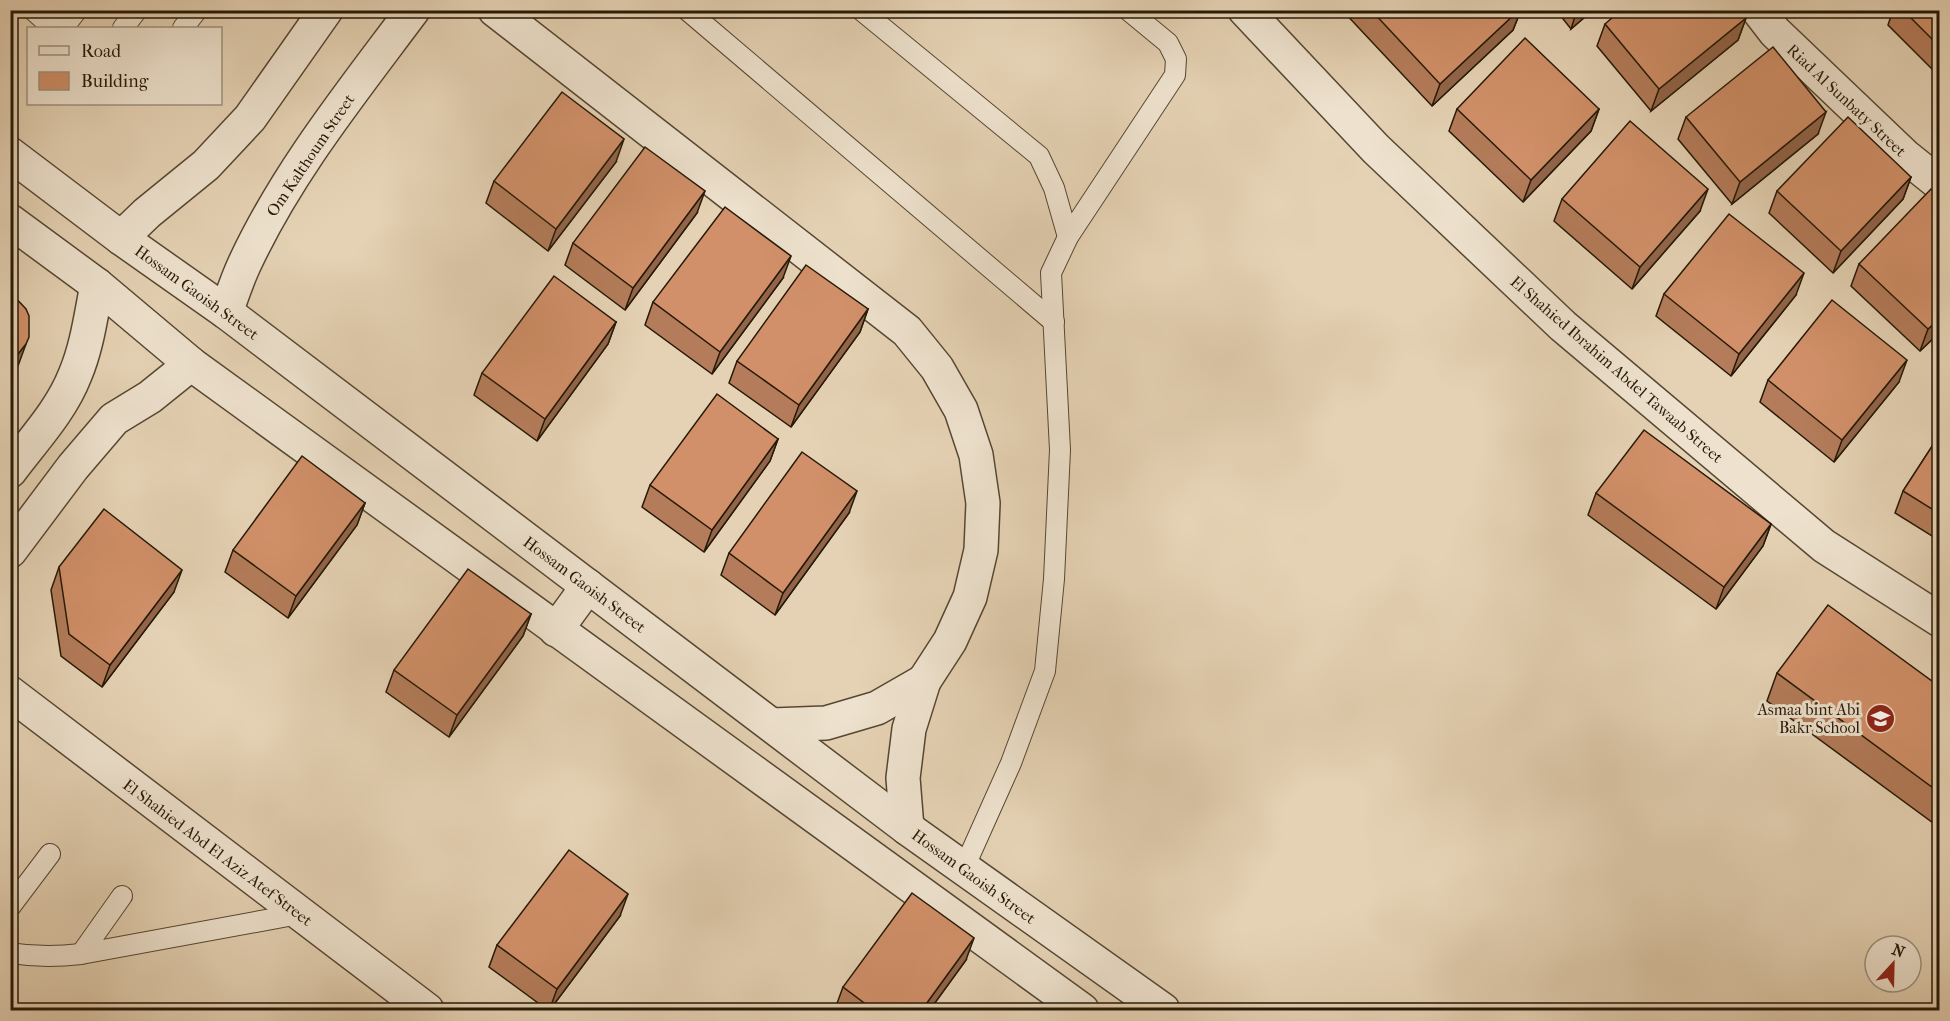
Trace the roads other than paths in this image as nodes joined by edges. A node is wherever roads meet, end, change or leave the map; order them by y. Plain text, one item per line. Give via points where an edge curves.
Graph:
1 (33, 10) edge
2 (77, 10) edge
3 (137, 10) edge
4 (197, 10) edge
5 (326, 10) edge
6 (413, 10) edge
7 (495, 10) edge
8 (687, 10) edge
9 (861, 10) edge
10 (1128, 10) edge
11 (1245, 10) edge
12 (1758, 10) edge
13 (52, 27) edge
14 (64, 27) edge
15 (124, 27) edge
16 (184, 27) edge
17 (10, 154) edge
18 (1940, 184) edge
19 (10, 221) edge
20 (1068, 237) junction
21 (122, 238) junction
22 (97, 285) junction
23 (226, 312) junction
24 (1054, 322) junction
25 (191, 364) junction
26 (10, 471) edge
27 (10, 550) edge
28 (588, 586) junction
29 (1940, 620) edge
30 (556, 630) junction
31 (924, 681) junction
32 (10, 693) edge
33 (772, 725) junction
34 (908, 828) junction
35 (50, 854) dead end
36 (964, 868) junction
37 (122, 896) dead end
38 (10, 907) edge
39 (299, 914) junction
40 (10, 952) edge
41 (81, 954) junction
42 (427, 1011) edge
43 (1082, 1011) edge
44 (1163, 1011) edge

1 - 13 lane
2 - 14 lane
3 - 15 lane
4 - 16 lane
5 - 21 street via 250,118 206,165
6 - 23 street, Om Kalthoum Street via 288,181 242,267
7 - 31 street via 907,331 937,368 961,410 976,455 983,503 981,550 970,597 951,641
8 - 24 lane
9 - 20 lane via 1039,156 1054,188
10 - 20 lane via 1168,43 1176,58 1175,75
11 - 29 street, El Shahied Ibrahim Abdel Tawaab Street via 1376,149 1563,326 1824,546
12 - 18 street, Riad Al Sunbaty Street via 1775,32 1905,156
17 - 21 street, Hossam Gaoish Street
19 - 22 street
20 - 24 lane via 1051,273
21 - 23 street, Hossam Gaoish Street
22 - 25 street
22 - 26 street via 75,376 58,407
23 - 28 street, Hossam Gaoish Street
24 - 36 lane via 1060,450 1045,671 1011,763
25 - 27 street via 150,397 114,419
25 - 30 street
28 - 30 street
28 - 33 street, Hossam Gaoish Street
30 - 43 street
31 - 33 street via 877,708 826,723
31 - 34 street via 909,729 903,778
32 - 39 street, El Shahied Abd El Aziz Atef Street
33 - 34 street, Hossam Gaoish Street
34 - 36 street, Hossam Gaoish Street
35 - 38 lane
36 - 44 street, Hossam Gaoish Street
37 - 41 lane
39 - 41 lane
39 - 42 street, El Shahied Abd El Aziz Atef Street
40 - 41 lane via 32,957

